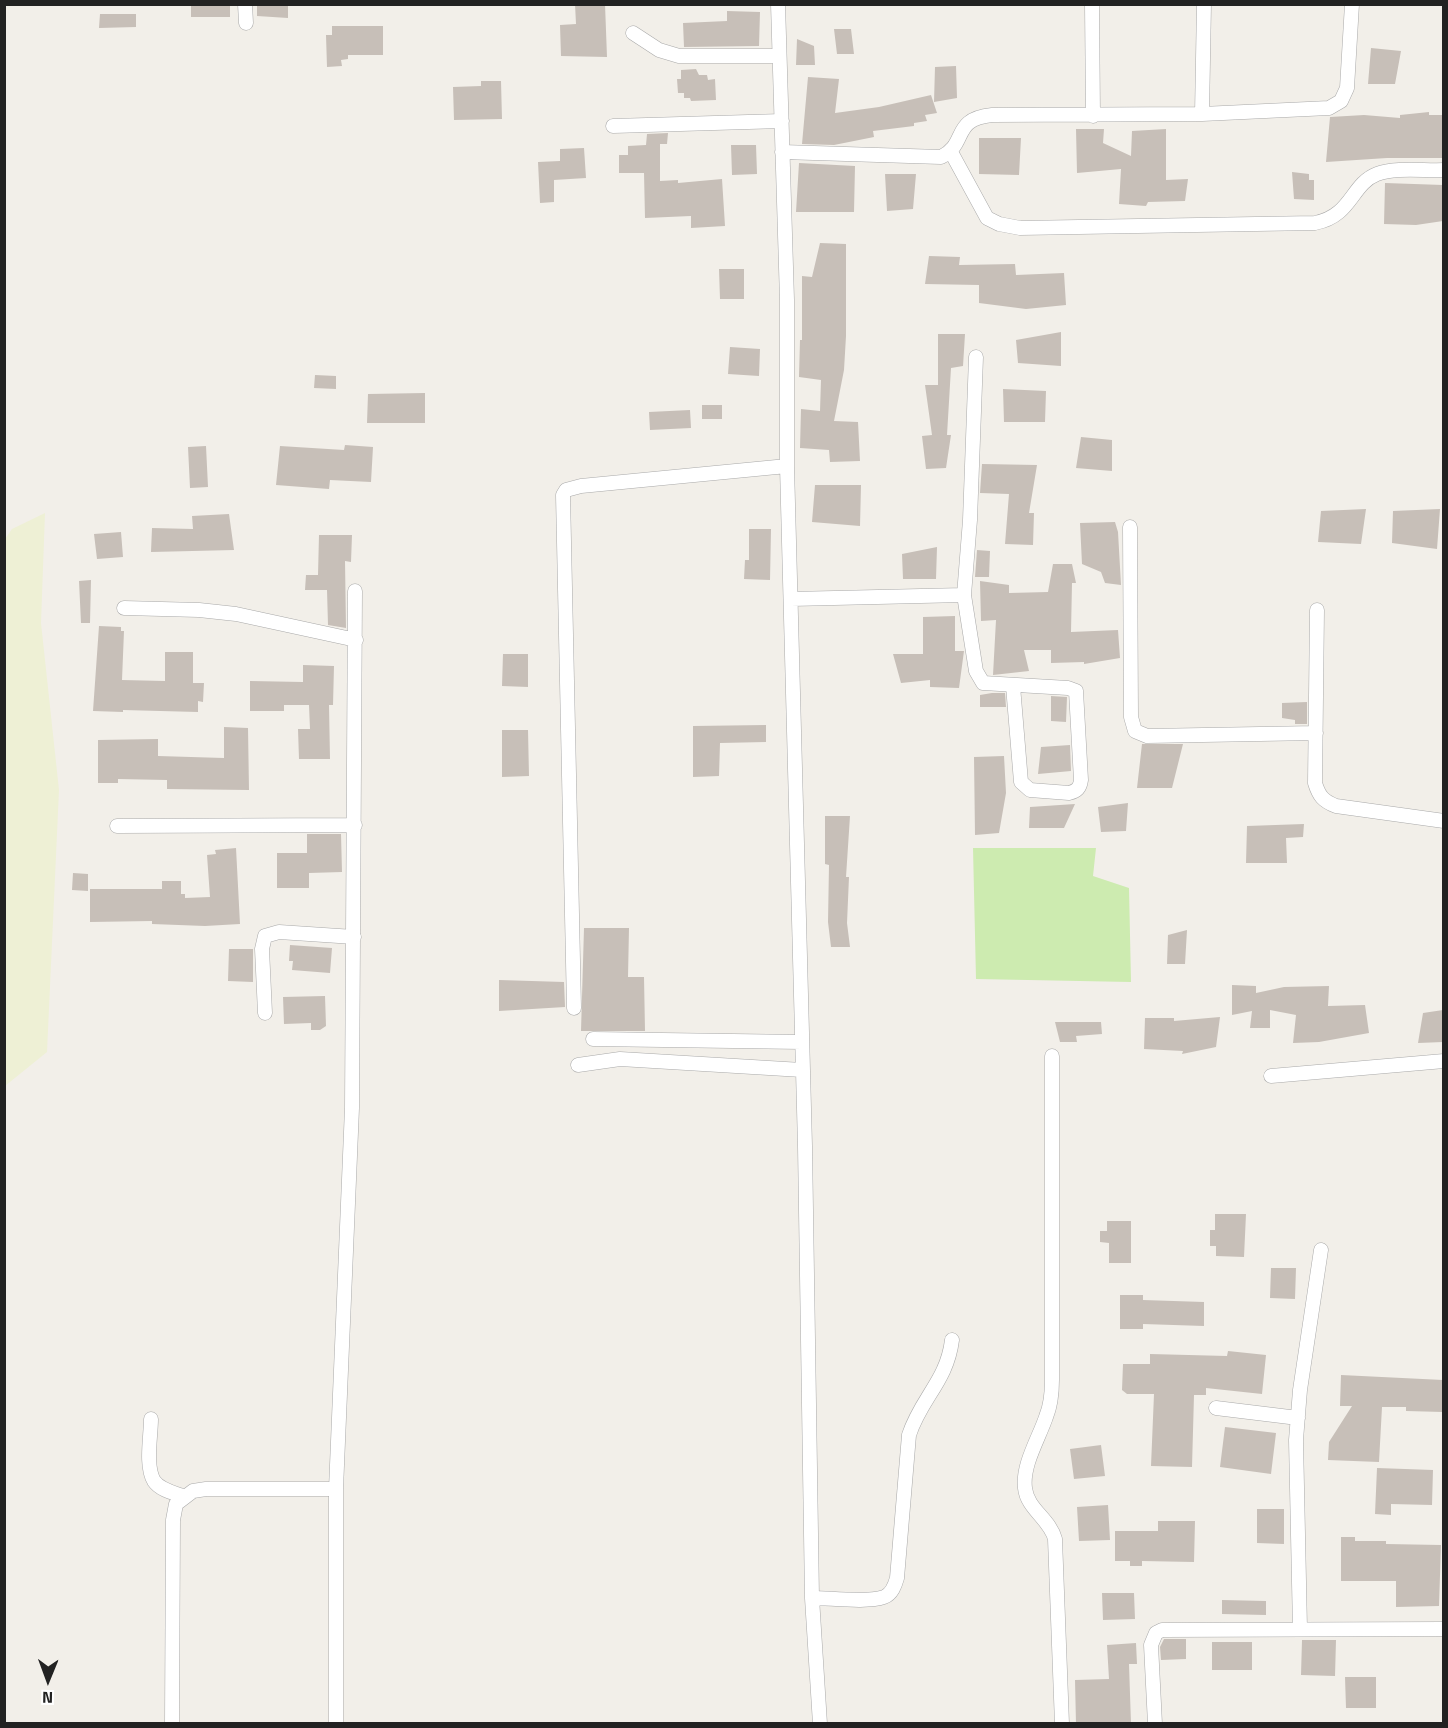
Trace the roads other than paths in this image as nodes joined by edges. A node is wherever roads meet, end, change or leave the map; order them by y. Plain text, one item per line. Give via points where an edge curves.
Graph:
1 (245, 4) edge
2 (778, 4) edge
3 (1092, 4) edge
4 (1204, 4) edge
5 (1352, 4) edge
6 (246, 23) dead end
7 (633, 33) dead end
8 (778, 56) junction
9 (1202, 114) junction
10 (1093, 116) junction
11 (782, 121) junction
12 (613, 126) dead end
13 (782, 152) junction
14 (951, 152) junction
15 (1443, 170) edge
16 (976, 357) dead end
17 (787, 466) junction
18 (1130, 527) dead end
19 (355, 591) dead end
20 (964, 595) junction
21 (791, 599) junction
22 (124, 608) dead end
23 (1317, 610) dead end
24 (356, 640) junction
25 (1013, 686) junction
26 (1316, 733) junction
27 (1443, 820) edge
28 (355, 825) junction
29 (117, 826) dead end
30 (354, 937) junction
31 (574, 1008) dead end
32 (265, 1013) dead end
33 (593, 1039) dead end
34 (802, 1042) junction
35 (1052, 1056) dead end
36 (1443, 1061) edge
37 (578, 1065) dead end
38 (802, 1070) junction
39 (1271, 1076) dead end
40 (1321, 1250) dead end
41 (952, 1340) dead end
42 (1216, 1408) dead end
43 (1298, 1418) junction
44 (151, 1419) dead end
45 (336, 1489) junction
46 (183, 1496) junction
47 (812, 1598) junction
48 (1300, 1629) junction
49 (1443, 1629) edge
50 (172, 1724) edge
51 (336, 1724) edge
52 (820, 1724) edge
53 (1062, 1724) edge
54 (1155, 1724) edge

1 - 6 street
2 - 8 street
3 - 10 street
4 - 9 street
5 - 9 street via 1349,74 1341,101 1314,111
7 - 8 street via 659,50 679,56
8 - 11 street
9 - 10 street
10 - 14 street via 976,116 967,123
11 - 12 street
11 - 13 street
13 - 14 street via 941,157
13 - 17 street
14 - 15 street via 987,218 999,225 1020,228 1315,222 1345,208 1367,180 1377,174
16 - 20 street
17 - 21 street
17 - 31 street via 581,486 566,490 563,495
18 - 26 street via 1131,717 1135,731 1147,736
19 - 24 street
20 - 21 street
20 - 25 street via 978,678 990,685
21 - 34 street
22 - 24 street via 236,614
23 - 26 street
24 - 28 street
25 - 25 street via 1068,688 1079,695 1081,780 1074,791 1030,790 1020,782
26 - 27 street via 1315,783 1324,801 1336,806
28 - 29 street
28 - 30 street
30 - 32 street via 279,932 265,936
30 - 45 street via 351,1131
33 - 34 street
34 - 38 street
35 - 53 street via 1052,1380 1050,1404 1024,1487 1028,1500 1052,1527 1055,1539
36 - 39 street
37 - 38 street via 620,1059
38 - 47 street
40 - 43 street
41 - 47 street via 946,1369 916,1415 909,1435 893,1589 885,1597 867,1599
42 - 43 street
43 - 48 street via 1295,1474
44 - 46 street via 154,1482
45 - 46 street via 206,1489
45 - 51 street
46 - 50 street via 176,1504 172,1520
47 - 52 street
48 - 49 street
48 - 54 street via 1173,1629 1156,1633 1151,1645

